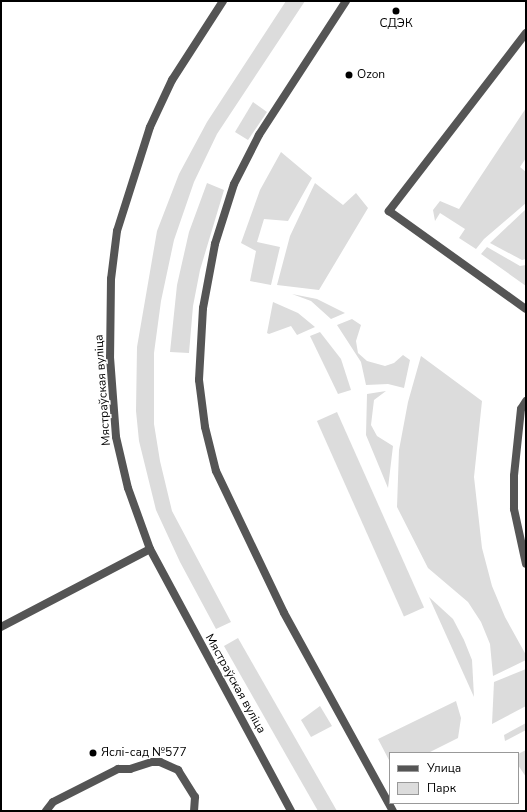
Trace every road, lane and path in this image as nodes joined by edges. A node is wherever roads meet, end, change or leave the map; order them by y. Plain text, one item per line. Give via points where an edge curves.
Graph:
1 (223, 1) edge
2 (346, 1) edge
3 (526, 33) edge
4 (526, 308) edge
5 (526, 401) edge
6 (150, 549) junction
7 (526, 564) edge
8 (1, 626) edge
9 (389, 802) edge
10 (46, 811) edge
11 (194, 811) edge
12 (291, 811) edge

1 - 6 street, Мястраўская вуліца via 172,80 150,127 117,231 111,279 110,357 116,438 128,488
2 - 9 street via 259,135 234,184 216,244 203,308 200,380 205,427 216,471 284,613
3 - 4 street via 388,211
5 - 7 street via 521,409 514,476 514,509
6 - 8 street
6 - 12 street, Мястраўская вуліца
10 - 11 street via 53,802 118,769 130,769 151,762 160,762 178,770 195,797

